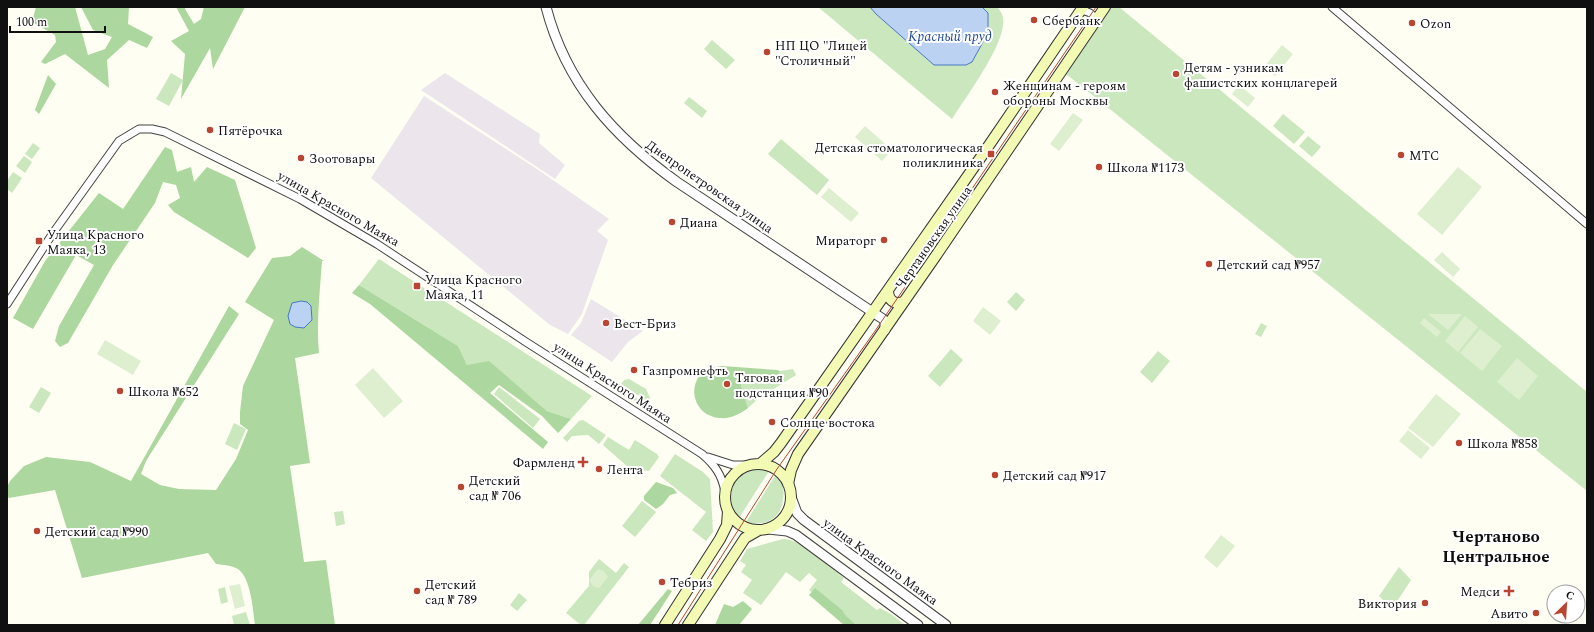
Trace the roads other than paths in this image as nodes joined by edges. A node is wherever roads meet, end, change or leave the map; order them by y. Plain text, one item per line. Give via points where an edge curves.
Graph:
1 (546, 7) edge
2 (1105, 7) edge
3 (1332, 7) edge
4 (1082, 8) edge
5 (1094, 22) junction
6 (1587, 224) edge
7 (888, 290) junction
8 (903, 302) junction
9 (7, 304) edge
10 (873, 312) junction
11 (885, 330) junction
12 (702, 454) junction
13 (760, 464) junction
14 (749, 465) junction
15 (788, 484) junction
16 (725, 492) junction
17 (790, 497) junction
18 (728, 511) junction
19 (763, 530) junction
20 (665, 625) edge
21 (688, 625) edge
22 (918, 625) edge
23 (946, 625) edge

1 - 10 street, Днепропетровская улица via 561,50 575,76 601,113 627,143 677,182
2 - 5 main road, Чертановская улица
3 - 6 street
4 - 5 street via 1092,14
4 - 7 main road, Чертановская улица
5 - 8 main road, Чертановская улица
7 - 8 main road via 890,300 899,304
7 - 10 main road, Чертановская улица
8 - 11 main road, Чертановская улица
9 - 12 street, улица Красного Маяка via 118,141 139,129 152,129 165,132 279,188 377,244
10 - 11 street, Днепропетровская улица via 885,322
10 - 13 main road, Чертановская улица via 782,443
11 - 15 main road, Чертановская улица via 798,454
12 - 14 street, улица Красного Маяка via 733,465
12 - 16 street, улица Красного Маяка via 719,472
13 - 14 main road, Чертановская улица
13 - 15 main road, Чертановская улица via 777,469
14 - 16 main road, Чертановская улица via 733,475
15 - 17 main road, Чертановская улица
16 - 18 main road
17 - 19 main road, Чертановская улица via 782,519
17 - 23 street, улица Красного Маяка via 804,520
18 - 19 main road via 741,525 752,530
18 - 20 main road via 727,525 720,539
19 - 21 main road, Чертановская улица via 745,538
19 - 22 street via 787,531 796,535

